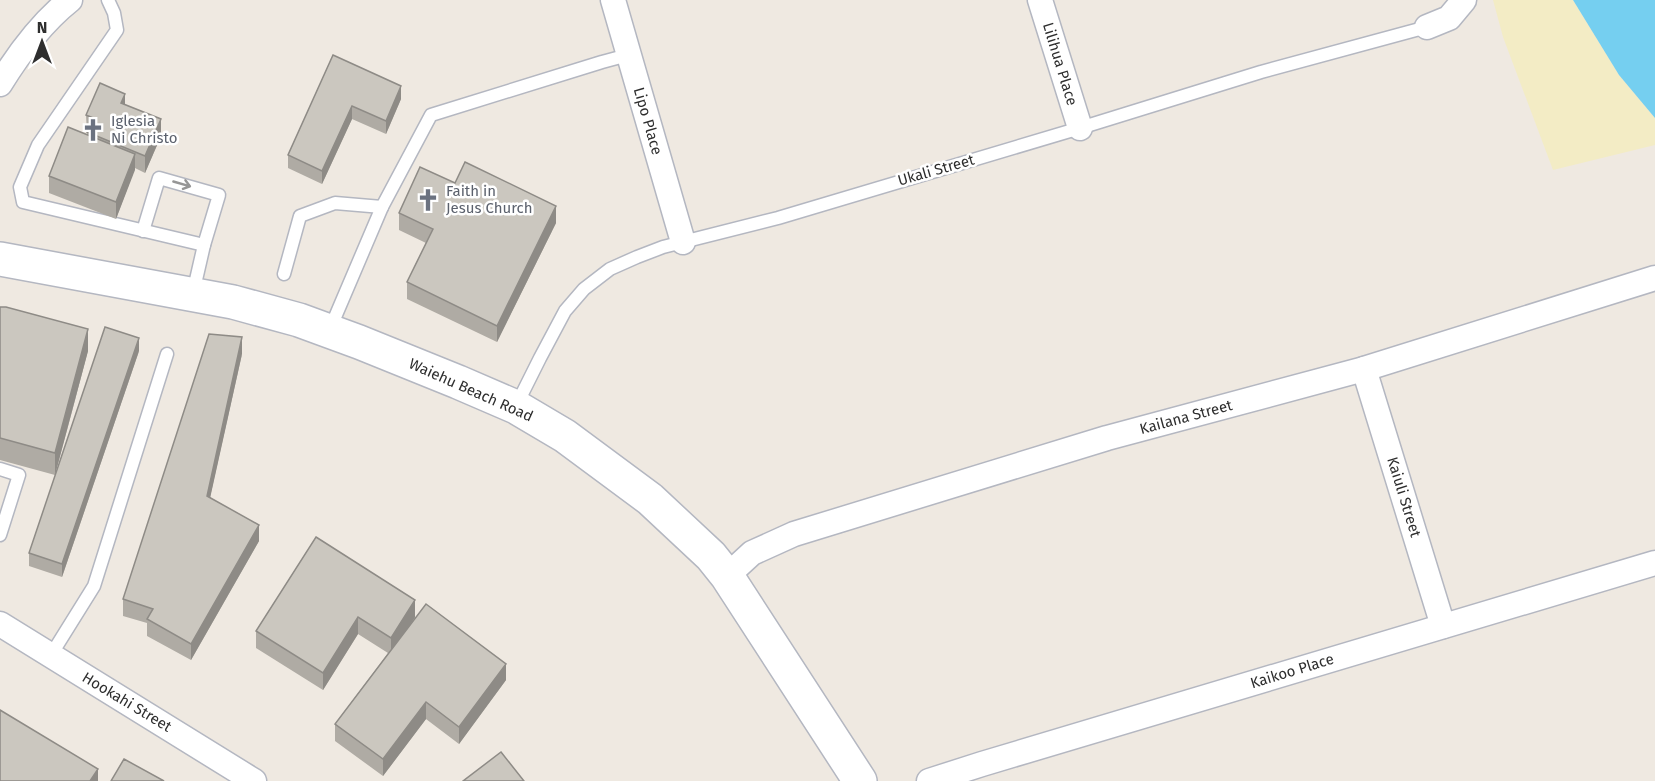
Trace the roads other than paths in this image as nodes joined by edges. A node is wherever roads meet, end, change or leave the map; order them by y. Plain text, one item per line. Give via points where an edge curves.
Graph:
1 (70, 0) edge
2 (108, 0) edge
3 (613, 0) edge
4 (1040, 0) edge
5 (1464, 0) edge
6 (1427, 27) joint
7 (628, 55) junction
8 (0, 84) edge
9 (1080, 128) junction
10 (382, 207) junction
11 (143, 231) junction
12 (683, 242) junction
13 (204, 245) junction
14 (0, 259) edge
15 (284, 274) dead end
16 (1655, 278) edge
17 (192, 294) junction
18 (330, 330) junction
19 (167, 354) dead end
20 (1364, 369) junction
21 (516, 407) junction
22 (0, 469) edge
23 (0, 535) edge
24 (1655, 563) edge
25 (727, 576) junction
26 (0, 624) edge
27 (1443, 626) junction
28 (51, 656) junction
29 (254, 781) edge
30 (860, 781) edge
31 (929, 781) edge

1 - 8 street via 36,32
2 - 11 lane via 117,30 38,145 20,187 23,202
3 - 7 street, Lipo Place
4 - 9 street, Lilihua Place
5 - 6 street via 1449,18
6 - 9 lane, Ukali Street via 1261,72
7 - 10 lane via 431,116
7 - 12 street, Lipo Place
9 - 12 lane, Ukali Street via 778,218
10 - 15 lane via 335,203 300,216
10 - 18 lane
11 - 13 lane
11 -> 13 lane via 159,178 219,195
12 - 21 lane, Ukali Street via 610,269 584,289 566,311
13 - 17 lane
14 - 17 street, Waiehu Beach Road
16 - 20 street, Kailana Street
17 - 18 street, Waiehu Beach Road
18 - 21 street, Waiehu Beach Road
19 - 28 lane via 94,586
20 - 25 street, Kailana Street via 1107,438 794,534 752,553
20 - 27 street, Kaiuli Street
21 - 25 street, Waiehu Beach Road via 565,436 650,499
22 - 23 lane via 19,475
24 - 27 street, Kaikoo Place
25 - 30 street, Waiehu Beach Road
26 - 28 street, Hookahi Street
27 - 31 street, Kaikoo Place
28 - 29 street, Hookahi Street

